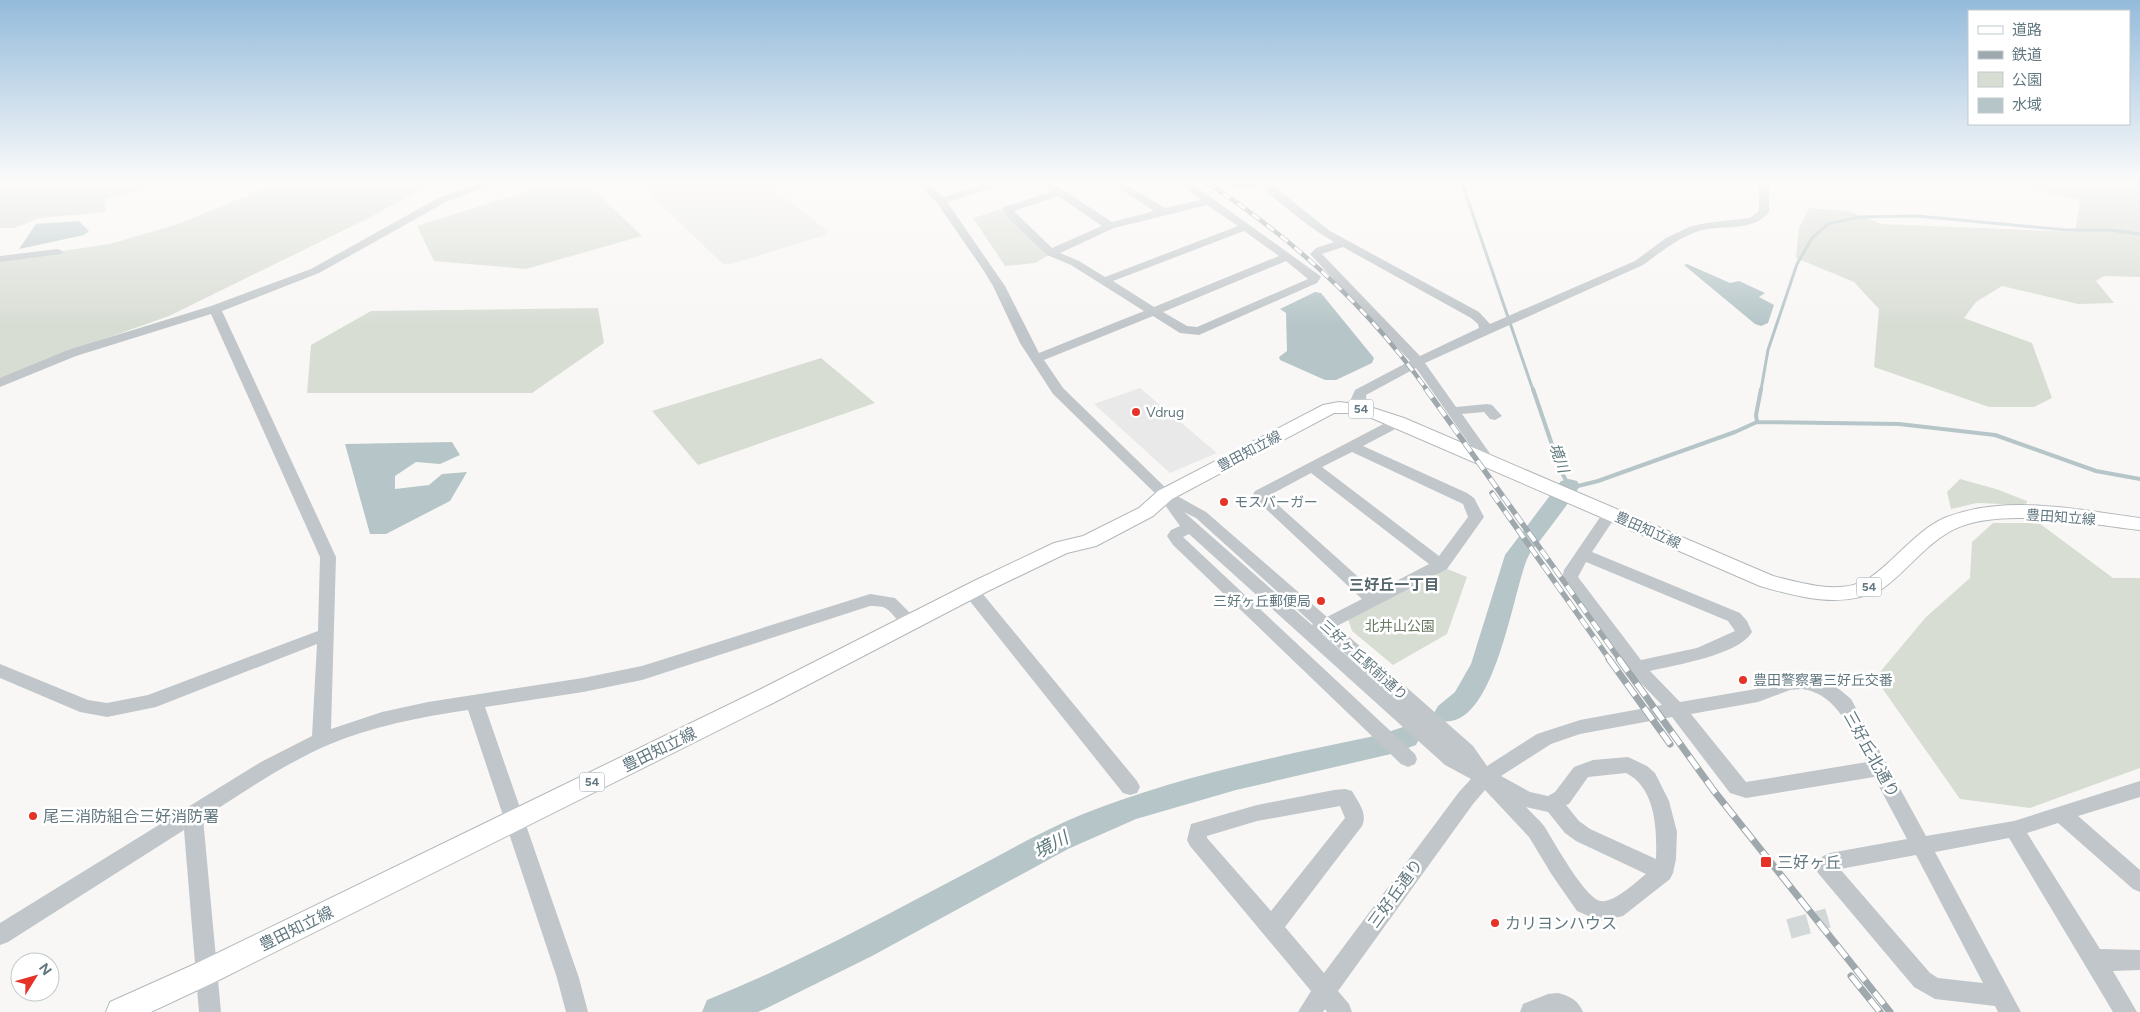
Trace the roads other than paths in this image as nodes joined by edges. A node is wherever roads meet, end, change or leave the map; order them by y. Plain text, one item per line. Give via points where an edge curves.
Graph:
1 (388, 230) edge
2 (963, 230) edge
3 (1027, 230) edge
4 (1101, 230) edge
5 (1238, 230) edge
6 (1250, 230) edge
7 (1322, 230) edge
8 (1690, 230) edge
9 (1343, 243) junction
10 (57, 252) dead end
11 (1051, 253) junction
12 (1287, 257) junction
13 (0, 259) edge
14 (1104, 281) junction
15 (215, 309) junction
16 (1151, 312) junction
17 (1486, 330) junction
18 (1036, 359) junction
19 (1418, 362) junction
20 (0, 383) edge
21 (1360, 408) junction
22 (1452, 411) junction
23 (1495, 416) dead end
24 (1398, 422) junction
25 (1351, 446) junction
26 (1488, 462) junction
27 (1312, 467) junction
28 (1165, 495) junction
29 (1610, 513) junction
30 (2140, 524) edge
31 (1192, 526) junction
32 (1584, 555) junction
33 (1441, 565) junction
34 (971, 591) junction
35 (1373, 600) junction
36 (910, 623) junction
37 (1318, 629) junction
38 (326, 634) junction
39 (1636, 667) junction
40 (0, 671) edge
41 (474, 702) junction
42 (1677, 710) junction
43 (321, 740) junction
44 (1408, 759) dead end
45 (1880, 768) junction
46 (1485, 777) junction
47 (1130, 787) dead end
48 (2140, 789) edge
49 (1552, 803) junction
50 (193, 813) junction
51 (2062, 814) junction
52 (515, 821) junction
53 (2014, 829) junction
54 (1922, 845) junction
55 (1663, 872) junction
56 (2140, 883) edge
57 (1271, 928) junction
58 (0, 935) edge
59 (2094, 959) junction
60 (2140, 960) edge
61 (207, 972) junction
62 (1325, 991) junction
63 (2005, 1004) edge
64 (120, 1012) edge
65 (210, 1012) edge
66 (577, 1012) edge
67 (1309, 1012) edge
68 (1341, 1012) edge
69 (1531, 1012) edge
70 (1572, 1012) edge
71 (2126, 1012) edge

1 - 15 street via 316,271
2 - 18 street via 999,286
3 - 11 street
4 - 11 street
5 - 14 street
6 - 12 street
7 - 9 street
8 - 17 street via 1670,240 1639,263
9 - 17 street via 1475,315 1484,323
9 - 19 street via 1316,254
10 - 13 street
11 - 14 street
12 - 16 street
12 - 16 street via 1314,277 1313,281 1198,330 1184,330
14 - 16 street
15 - 20 street via 72,353
15 - 38 street via 328,557
16 - 18 street
17 - 19 street
18 - 28 street via 1058,391
19 - 21 street via 1360,393
19 - 22 street
21 - 24 main road, 豊田知立線 / 54
21 - 28 main road, 豊田知立線 / 54 via 1329,409
22 - 23 street via 1487,408
22 - 26 street
24 - 25 street
24 - 26 main road, 豊田知立線 / 54
25 - 27 street
25 - 33 street via 1469,501 1476,517
26 - 29 main road, 豊田知立線 / 54
27 - 33 street
27 - 35 street via 1260,496
28 - 31 street via 1180,517
28 - 34 main road, 豊田知立線 / 54 via 1146,512 1090,541 1061,548
28 - 37 street, 三好ヶ丘駅前通り via 1201,515
29 - 30 main road, 豊田知立線 / 54 via 1767,581 1806,591 1846,592 1873,585 1929,536 1966,518 2010,513
29 - 32 street
31 - 37 street
31 - 44 street via 1176,534 1175,538
32 - 39 street via 1570,578
32 - 39 street via 1734,617 1744,632 1700,654
33 - 35 street
34 - 36 main road, 豊田知立線 / 54
34 - 47 street
35 - 37 street
36 - 41 street via 889,602 870,600 642,673
36 - 52 main road, 豊田知立線 / 54
37 - 46 street via 1452,760
38 - 40 street via 150,702 107,710 86,707
38 - 43 street
39 - 42 street
41 - 43 street via 382,719
41 - 52 street
42 - 45 street via 1736,787 1746,790
42 - 45 street, 三好丘北通り via 1758,696 1788,683 1817,684 1845,704
42 - 46 street, 三好丘北通り via 1580,727 1544,739
43 - 50 street
45 - 54 street, 三好丘北通り
46 - 49 street via 1535,803
46 - 55 street via 1536,831 1584,904 1600,911 1616,909
46 - 62 street, 三好丘通り via 1441,830
48 - 51 street
49 - 55 street via 1583,836
49 - 55 street via 1562,798 1582,772 1628,765 1640,771 1659,801 1667,832
50 - 58 street
50 - 61 street
51 - 53 street
51 - 56 street
52 - 61 main road, 豊田知立線 / 54
52 - 66 street
53 - 54 street
53 - 59 street
54 - 63 street, 三好丘北通り
54 - 63 street via 1830,862 1825,867 1922,980 1935,988
57 - 57 street via 1355,820 1345,798 1257,813 1198,830 1198,840
57 - 62 street
59 - 60 street
59 - 71 street
61 - 64 main road, 豊田知立線 / 54
61 - 65 street
62 - 67 street, 三好丘通り
62 - 68 street
69 - 70 street via 1551,1003 1561,1004

